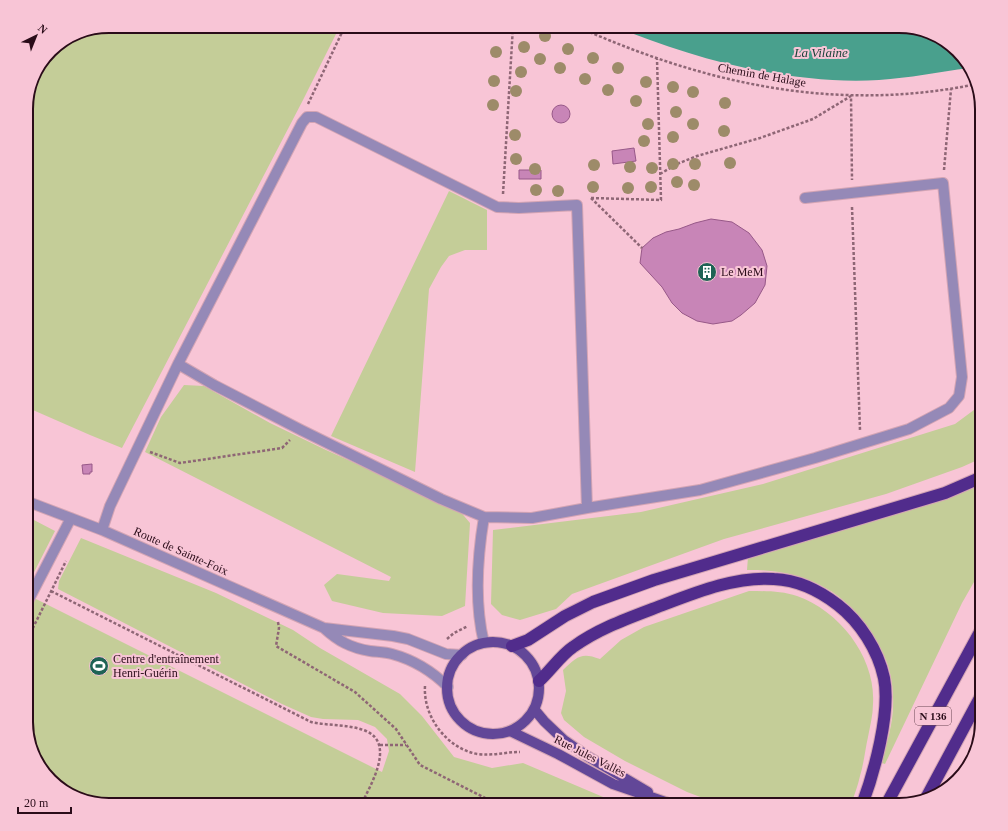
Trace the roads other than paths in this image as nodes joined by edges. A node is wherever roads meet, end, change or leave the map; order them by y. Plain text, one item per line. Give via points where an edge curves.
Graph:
1 (805, 198) dead end
2 (178, 364) junction
3 (975, 480) edge
4 (33, 504) edge
5 (587, 508) junction
6 (484, 517) junction
7 (71, 518) junction
8 (102, 530) junction
9 (33, 591) edge
10 (324, 628) junction
11 (975, 641) edge
12 (484, 643) junction
13 (512, 646) junction
14 (462, 654) junction
15 (539, 681) junction
16 (448, 687) junction
17 (975, 707) edge
18 (534, 709) junction
19 (510, 731) junction
20 (930, 791) edge
21 (654, 798) edge
22 (657, 798) edge
23 (865, 798) edge
24 (890, 798) edge

1 - 5 street via 943,183 962,377 959,396 949,408 909,428 815,458 700,490
2 - 5 street via 307,117 316,117 497,207 577,205
2 - 6 street via 301,430 441,499
2 - 8 street via 110,506
3 - 13 highway via 930,498 654,580 593,602 528,640
4 - 7 street, Route de Sainte-Foix
5 - 6 street via 532,518
6 - 12 street via 477,569 479,622
7 - 8 street, Route de Sainte-Foix
7 - 9 street
8 - 10 street, Route de Sainte-Foix
10 - 14 street, Route de Sainte-Foix via 408,638 441,652
10 - 16 street, Route de Sainte-Foix via 355,648 390,653 409,660 427,669
11 - 24 highway, N 136
12 - 13 main road via 498,642
12 - 14 main road
13 - 15 main road via 529,659
14 - 16 main road via 451,669
15 - 18 main road via 539,694
15 - 23 highway via 571,648 595,632 723,585 754,579 793,582 827,597 842,608 869,640 878,660 884,679 885,700 879,743
16 - 19 main road via 452,709 467,726 488,734
17 - 20 highway, N 136
18 - 19 main road via 524,722
18 - 22 main road, Rue Jules Vallès via 564,740
19 - 21 main road, Rue Jules Vallès via 613,784

